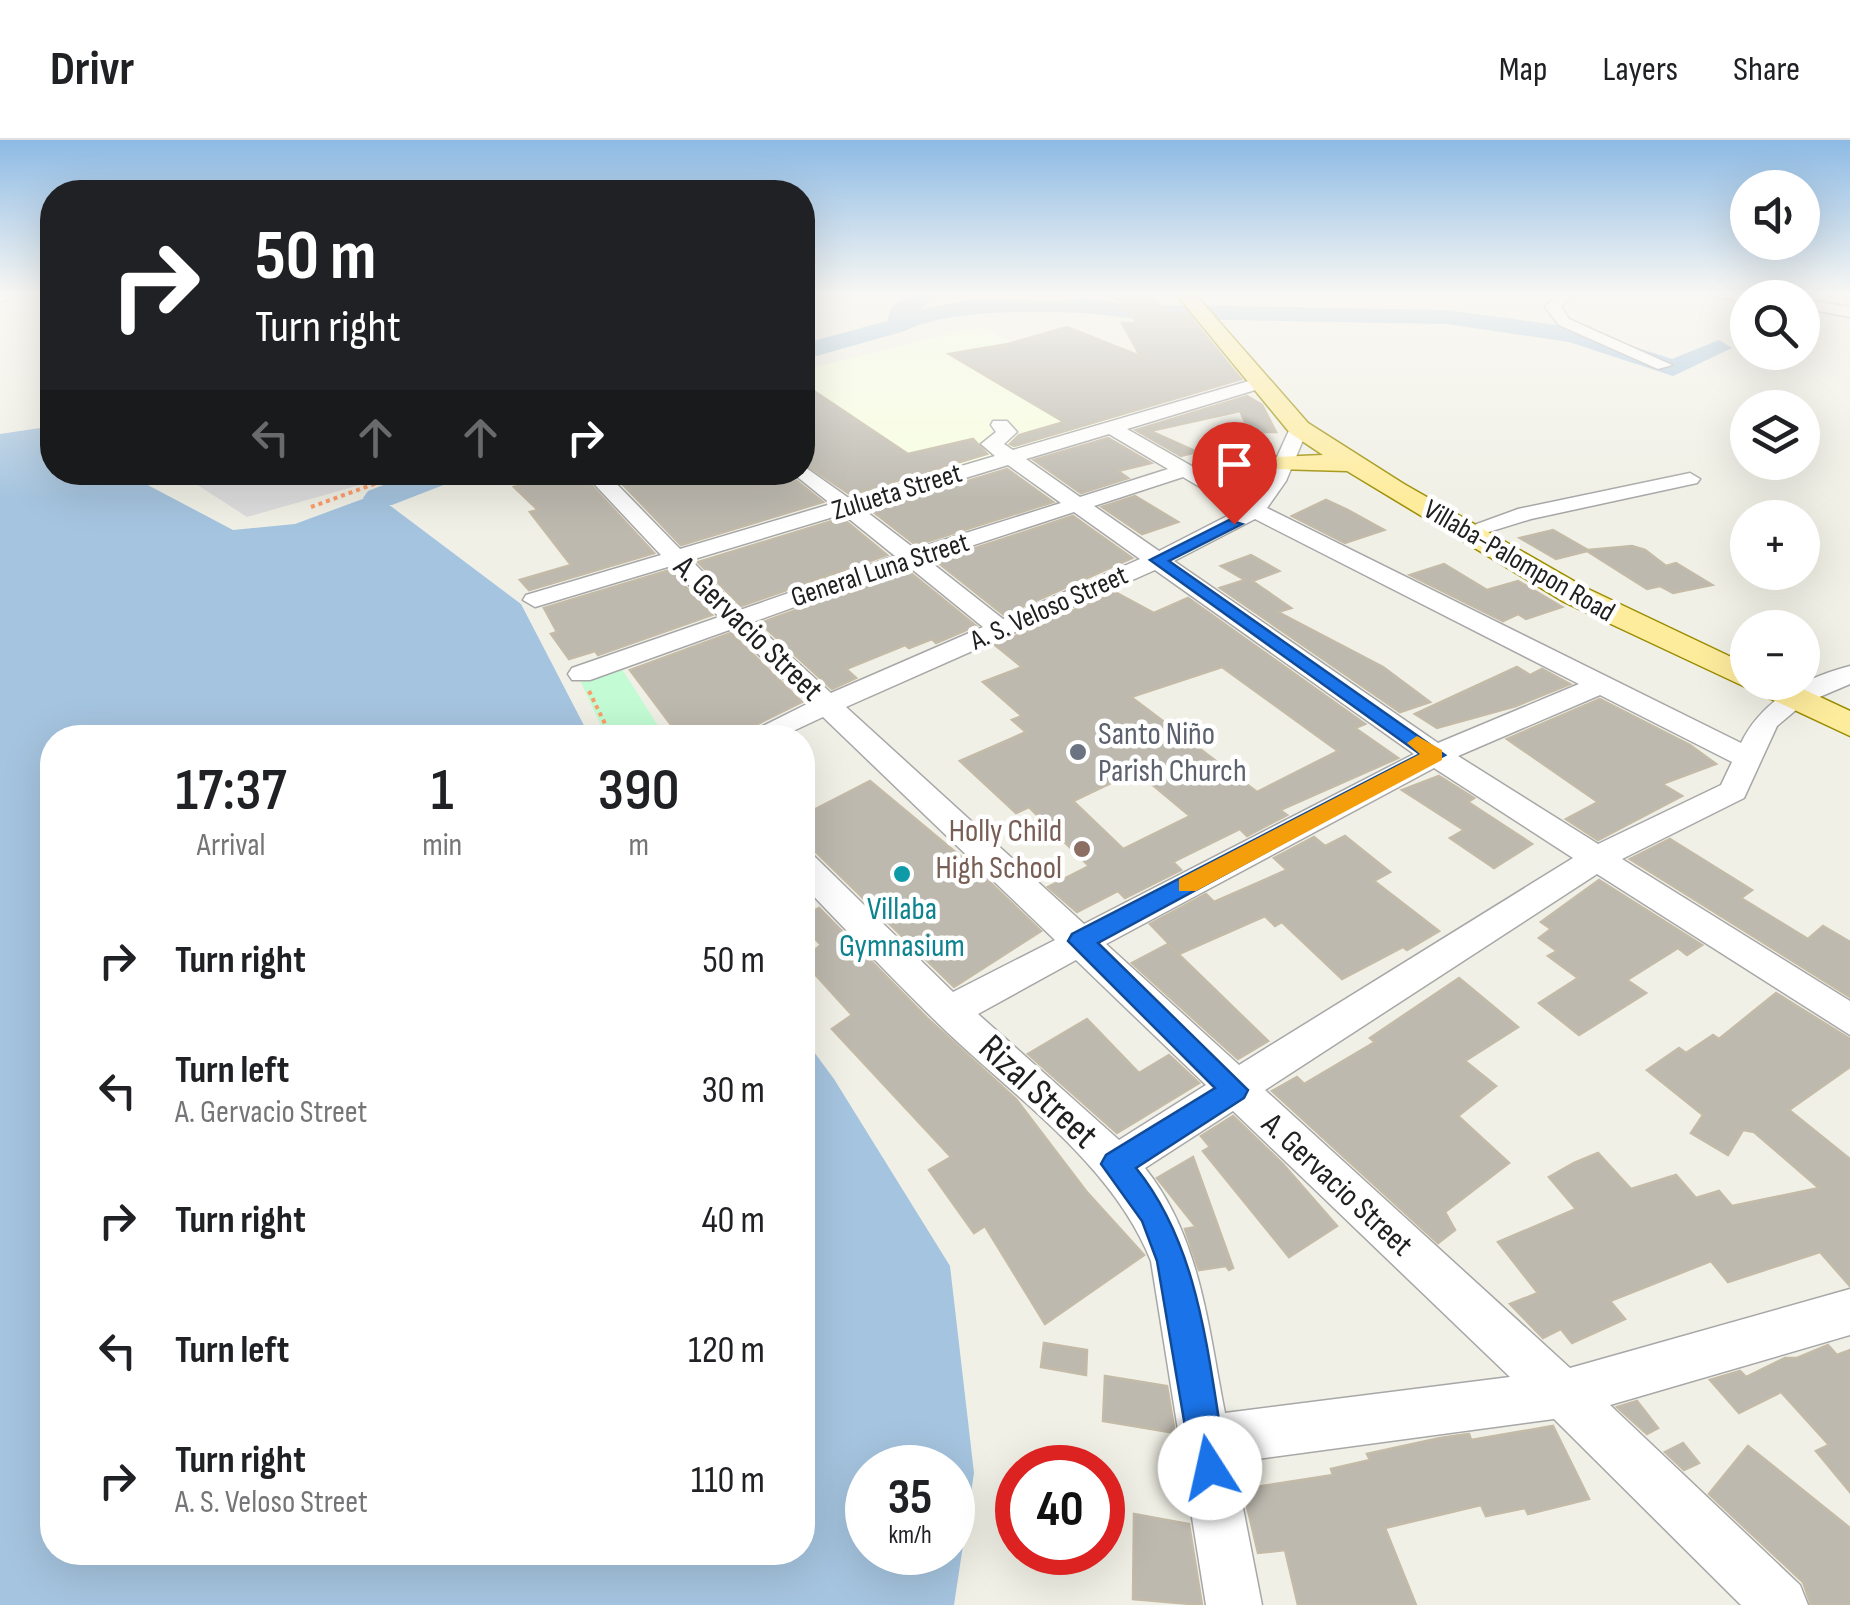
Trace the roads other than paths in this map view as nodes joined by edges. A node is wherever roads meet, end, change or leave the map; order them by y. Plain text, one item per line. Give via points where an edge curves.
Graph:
1 (1241, 362) edge
2 (1658, 362) edge
3 (1664, 365) dead end
4 (1258, 384) junction
5 (1000, 425) dead end
6 (1112, 428) junction
7 (1298, 428) junction
8 (1010, 458) junction
9 (1286, 463) junction
10 (1354, 464) junction
11 (1181, 472) junction
12 (1690, 479) dead end
13 (815, 481) edge
14 (605, 485) edge
15 (1080, 505) junction
16 (848, 507) junction
17 (1256, 511) junction
18 (1466, 532) junction
19 (674, 557) junction
20 (910, 558) junction
21 (1158, 560) junction
22 (534, 600) dead end
23 (734, 618) junction
24 (1001, 628) junction
25 (1730, 670) edge
26 (581, 674) road end
27 (1850, 674) edge
28 (1600, 686) junction
29 (1820, 687) edge
30 (1791, 700) edge
31 (1797, 700) edge
32 (826, 704) junction
33 (781, 725) edge
34 (1850, 725) edge
35 (1434, 755) junction
36 (1747, 758) junction
37 (1596, 858) junction
38 (815, 876) edge
39 (1080, 941) junction
40 (950, 1011) junction
41 (1850, 1020) edge
42 (1235, 1090) junction
43 (1116, 1164) junction
44 (1850, 1312) edge
45 (1563, 1394) junction
46 (1205, 1440) junction
47 (1234, 1605) edge
48 (1780, 1605) edge

1 - 4 main road, Villaba-Palompon Road
2 - 3 street
4 - 6 street, Zulueta Street
4 - 7 main road, Villaba-Palompon Road
5 - 8 street via 1008,432 991,444
6 - 8 street, Zulueta Street
6 - 11 street
7 - 9 street
7 - 10 main road, Villaba-Palompon Road
8 - 15 street
8 - 16 street, Zulueta Street
9 - 10 main road
9 - 17 street
10 - 18 main road, Villaba-Palompon Road
11 - 15 street, General Luna Street
11 - 17 street
12 - 18 street
13 - 16 street
14 - 19 street, A. Gervacio Street
15 - 20 street, General Luna Street
15 - 21 street
16 - 19 street, Zulueta Street
16 - 20 street
17 - 21 street, A. S. Veloso Street
17 - 28 street
18 - 25 main road, Villaba-Palompon Road via 1626,622
19 - 22 street, Zulueta Street
19 - 23 street, A. Gervacio Street
20 - 23 street, General Luna Street
20 - 24 street
21 - 24 street, A. S. Veloso Street
21 - 35 street
23 - 26 street, General Luna Street
23 - 32 street, A. Gervacio Street
24 - 32 street, A. S. Veloso Street
27 - 29 street
28 - 35 street
28 - 36 street
30 - 36 street via 1765,722
31 - 34 main road
32 - 33 street, A. S. Veloso Street
32 - 39 street, A. Gervacio Street
35 - 37 street
35 - 39 street
36 - 37 street via 1733,790
37 - 41 street
37 - 42 street
38 - 40 street, Rizal Street
39 - 40 street
39 - 42 street, A. Gervacio Street
40 - 43 street, Rizal Street
42 - 43 street
42 - 45 street, A. Gervacio Street
43 - 46 street, Rizal Street via 1153,1212 1173,1261
44 - 45 street
45 - 46 street
45 - 48 street, A. Gervacio Street
46 - 47 street, Rizal Street

